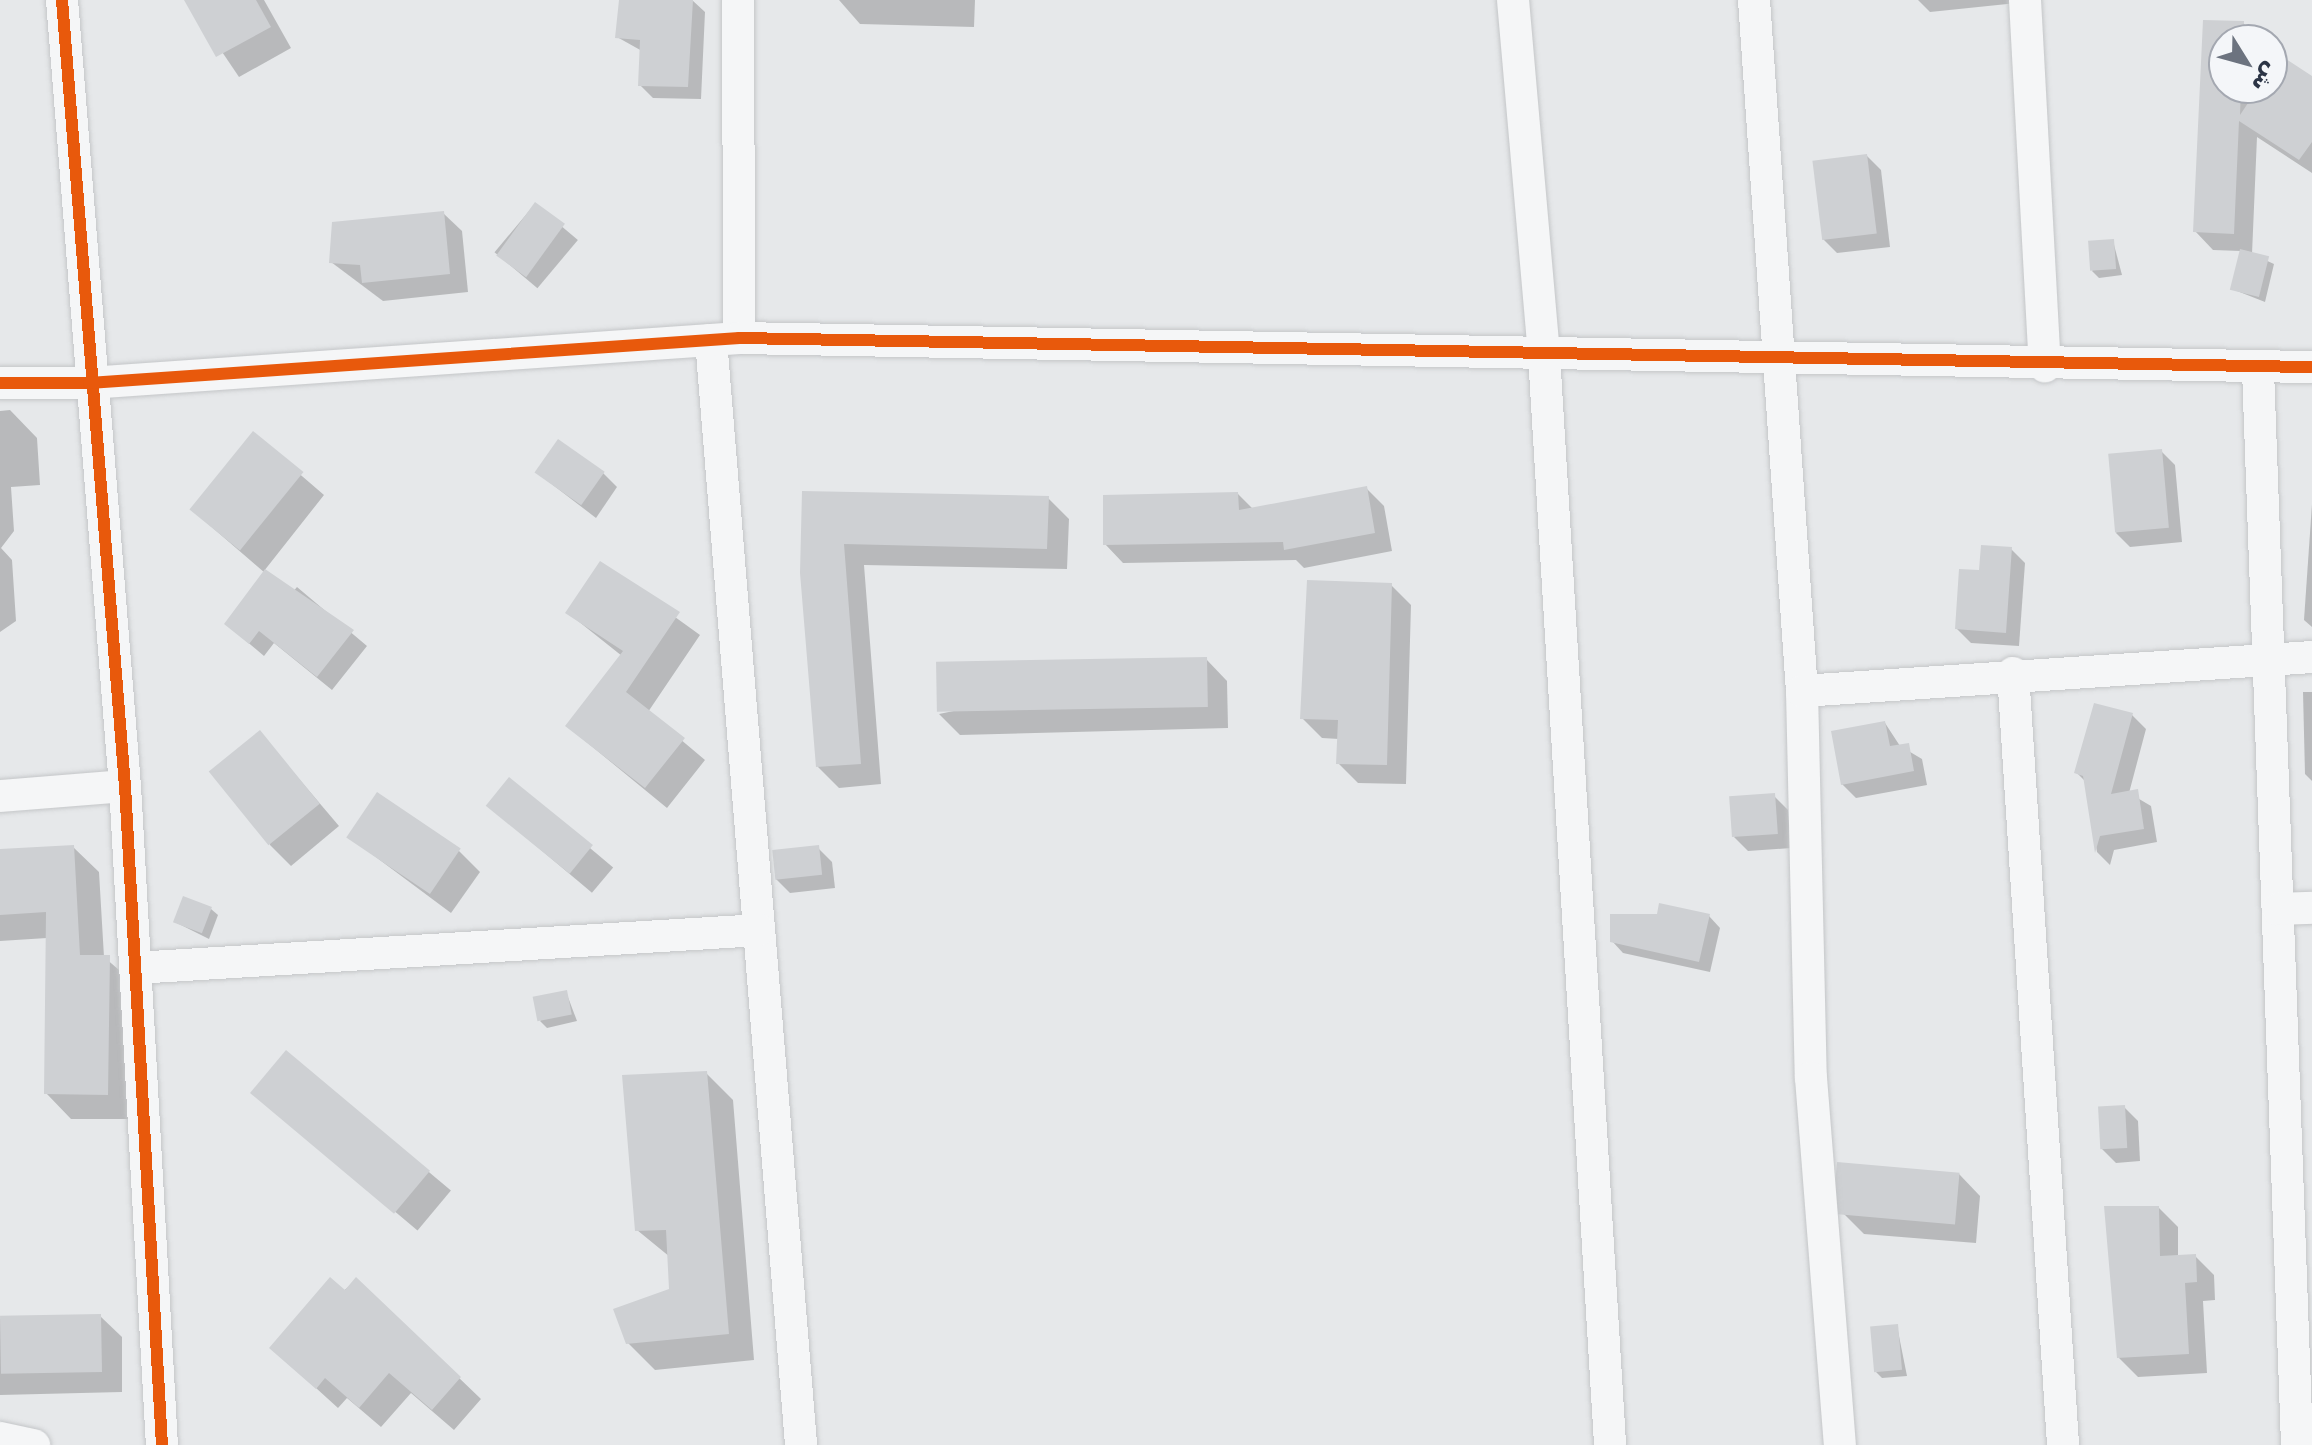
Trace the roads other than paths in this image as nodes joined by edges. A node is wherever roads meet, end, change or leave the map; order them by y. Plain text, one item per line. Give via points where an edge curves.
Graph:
1 (62, 0) edge
2 (738, 0) edge
3 (1513, 0) edge
4 (1754, 0) edge
5 (2025, 0) edge
6 (725, 339) junction
7 (1544, 355) junction
8 (1782, 361) junction
9 (2045, 366) junction
10 (2312, 367) edge
11 (2258, 370) junction
12 (0, 383) edge
13 (89, 383) junction
14 (2312, 657) edge
15 (2269, 658) junction
16 (2013, 673) junction
17 (1802, 691) junction
18 (125, 786) junction
19 (0, 796) edge
20 (2312, 908) edge
21 (2278, 909) junction
22 (759, 930) junction
23 (135, 968) junction
24 (0, 1438) edge
25 (34, 1445) edge
26 (162, 1445) edge
27 (801, 1445) edge
28 (1610, 1445) edge
29 (1840, 1445) edge
30 (2063, 1445) edge
31 (2297, 1445) edge

1 - 13 street
2 - 6 street
3 - 7 street
4 - 8 street
5 - 9 street
6 - 7 street
6 - 13 street
6 - 22 street
7 - 8 street
7 - 28 street
8 - 9 street
8 - 17 street
9 - 11 street
10 - 11 street
11 - 15 street
12 - 13 street
13 - 18 street
14 - 15 street
15 - 16 street
15 - 21 street
16 - 17 street
16 - 30 street
17 - 29 street via 1811,1078
18 - 19 street
18 - 23 street
20 - 21 street
21 - 31 street
22 - 23 street
22 - 27 street
23 - 26 street
24 - 25 street

